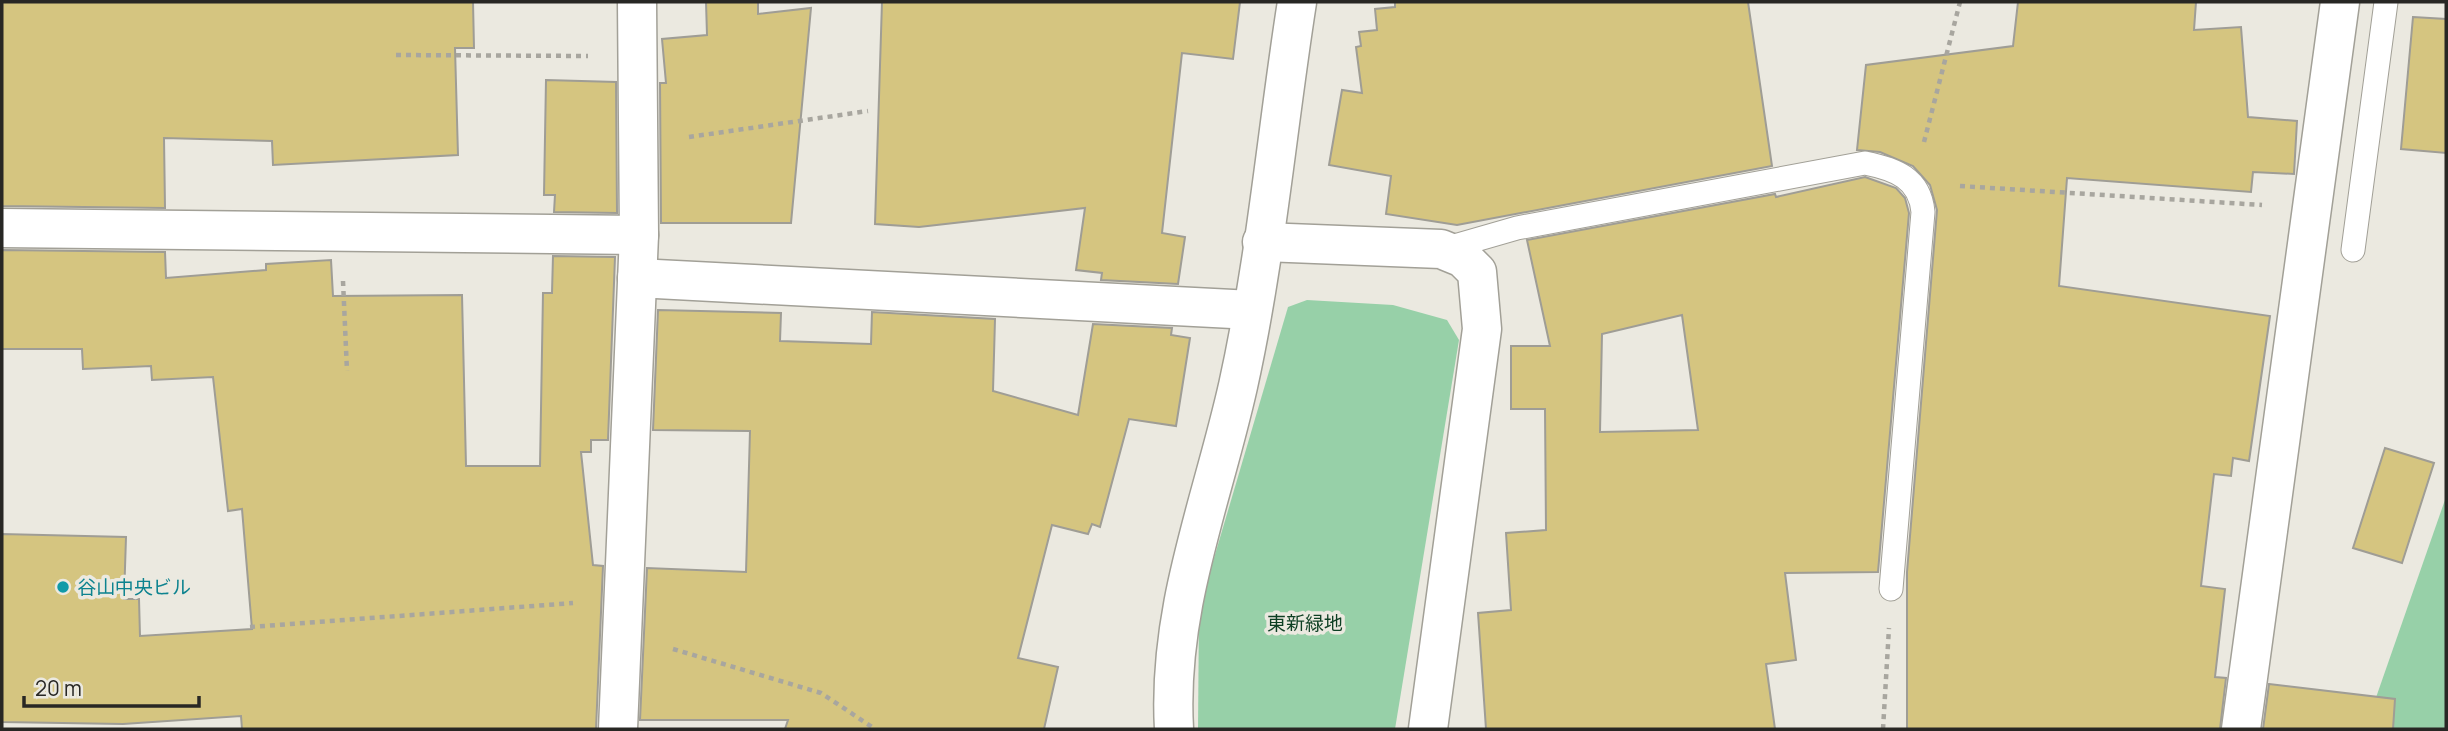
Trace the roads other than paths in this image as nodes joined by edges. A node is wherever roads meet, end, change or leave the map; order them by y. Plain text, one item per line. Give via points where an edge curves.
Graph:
1 (637, 2) edge
2 (1297, 2) edge
3 (2340, 2) edge
4 (2386, 2) edge
5 (2, 228) edge
6 (639, 235) junction
7 (1262, 242) junction
8 (1441, 250) junction
9 (2353, 250) dead end
10 (637, 278) junction
11 (1252, 310) junction
12 (1891, 589) road end
13 (618, 729) edge
14 (1174, 729) edge
15 (1428, 729) edge
16 (2241, 729) edge

1 - 6 street
2 - 7 street
3 - 16 street
4 - 9 lane
5 - 6 street
6 - 10 street
7 - 8 street
7 - 11 street
8 - 12 lane via 1517,228 1866,163 1895,169 1913,183 1922,197 1923,212
8 - 15 street via 1463,258 1477,272 1482,330
10 - 11 street
10 - 13 street
11 - 14 street via 1238,386 1181,603 1173,656

